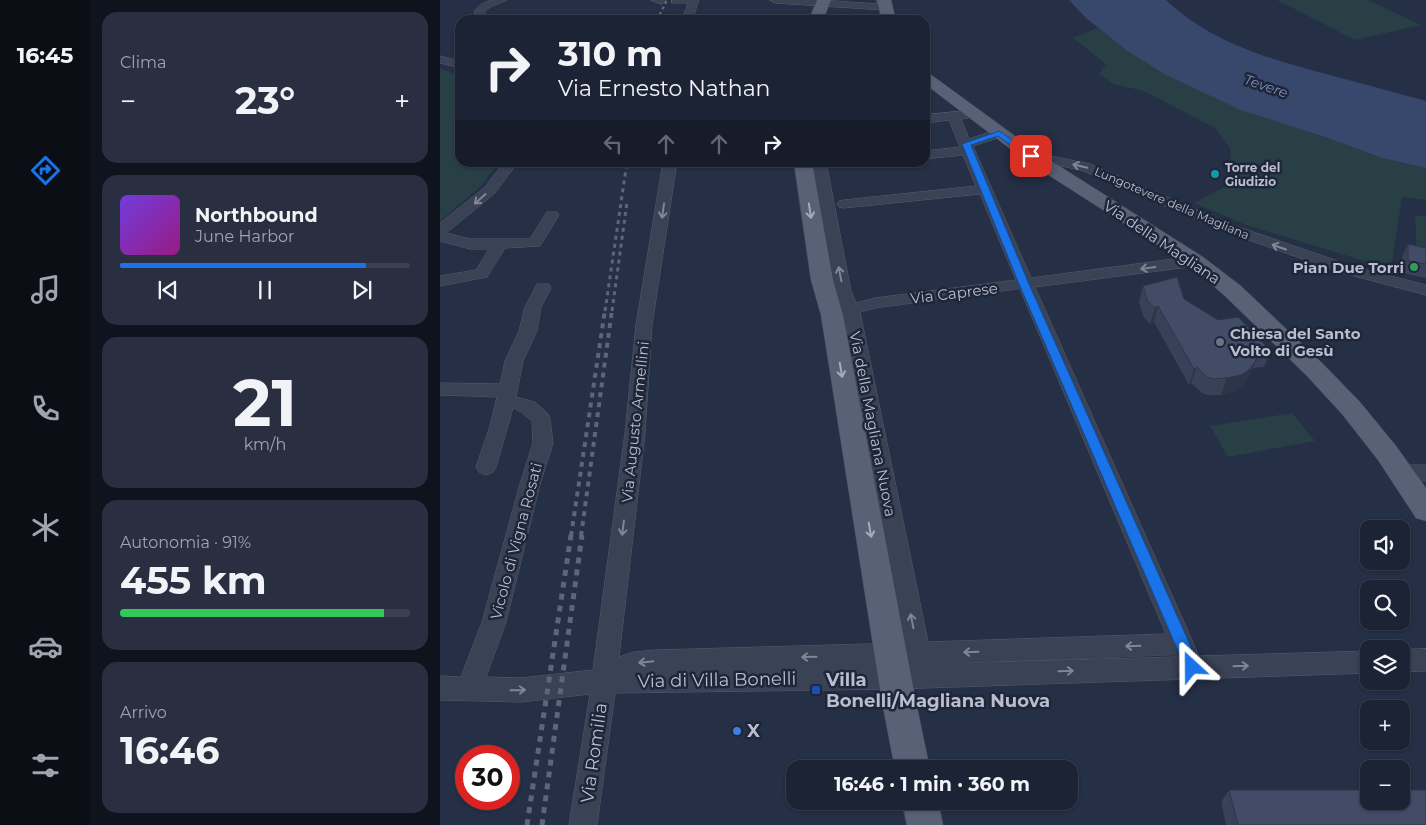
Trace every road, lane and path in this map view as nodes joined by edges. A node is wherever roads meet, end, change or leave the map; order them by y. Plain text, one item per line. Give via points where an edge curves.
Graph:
1 (502, 0) edge
2 (656, 0) edge
3 (693, 0) edge
4 (775, 0) edge
5 (662, 1) edge
6 (676, 1) edge
7 (824, 2) edge
8 (884, 7) edge
9 (481, 15) edge
10 (688, 15) edge
11 (818, 15) edge
12 (440, 58) edge
13 (455, 63) edge
14 (930, 83) edge
15 (973, 114) junction
16 (953, 116) junction
17 (930, 118) edge
18 (999, 133) junction
19 (967, 147) junction
20 (930, 154) edge
21 (1031, 156) junction
22 (509, 167) edge
23 (669, 167) edge
24 (804, 167) edge
25 (826, 167) edge
26 (984, 189) junction
27 (844, 204) dead end
28 (552, 215) dead end
29 (440, 230) edge
30 (440, 236) edge
31 (500, 244) junction
32 (1196, 261) junction
33 (440, 280) edge
34 (1024, 284) junction
35 (543, 288) dead end
36 (1426, 290) edge
37 (841, 312) junction
38 (440, 389) edge
39 (510, 398) junction
40 (486, 467) dead end
41 (1402, 473) junction
42 (1426, 473) edge
43 (1426, 510) edge
44 (1182, 644) junction
45 (918, 654) junction
46 (1426, 660) edge
47 (1410, 661) edge
48 (1360, 662) edge
49 (893, 666) junction
50 (1192, 667) junction
51 (604, 681) junction
52 (440, 688) edge
53 (469, 689) junction
54 (911, 760) edge
55 (922, 810) edge
56 (583, 825) edge
57 (925, 825) edge

1 - 9 street via 486,6 479,12
2 - 5 street
3 - 6 street
3 - 10 street
4 - 7 street
7 - 8 street
7 - 11 main road
12 - 13 street
14 - 15 main road, Via della Magliana
15 - 16 street
15 - 18 main road, Via della Magliana
16 - 17 street
16 - 19 street
18 - 19 street
18 - 21 main road, Via della Magliana
19 - 20 street
19 - 26 street
21 - 32 main road, Via della Magliana
36 -> 21 street, Lungotevere della Magliana via 1348,270 1233,230 1085,166
22 -> 29 street via 480,200
23 -> 51 street, Via Augusto Armellini via 644,325 635,433
24 -> 37 main road, Via della Magliana Nuova via 822,280
37 -> 25 street, Via della Magliana Nuova via 842,284
26 - 27 street
26 - 34 street
28 - 31 street via 535,243
30 - 31 street via 470,244
31 - 33 street via 481,274
32 -> 34 street, Via Caprese
32 - 41 main road, Via della Magliana via 1233,291 1315,370 1356,414
34 - 37 street, Via Caprese via 875,303
34 - 44 street
35 - 39 street via 514,361
45 -> 37 street, Via della Magliana Nuova
37 -> 49 main road, Via della Magliana Nuova
38 - 39 street
39 - 40 street
39 - 53 street, Vicolo di Vigna Rosati via 528,407 541,419 543,443 494,622
41 - 42 street
41 - 43 main road, Via della Magliana
44 -> 45 street, Via di Villa Bonelli
44 - 50 street
45 - 49 street, Via di Villa Bonelli
46 - 47 street
50 -> 48 street, Via di Villa Bonelli
49 -> 50 street, Via di Villa Bonelli
49 - 51 street, Via di Villa Bonelli
49 - 54 main road, Via della Magliana Nuova
53 -> 51 street, Via di Villa Bonelli via 522,690
51 - 56 street, Via Romilia
52 - 53 street, Via di Villa Bonelli
55 - 57 main road

